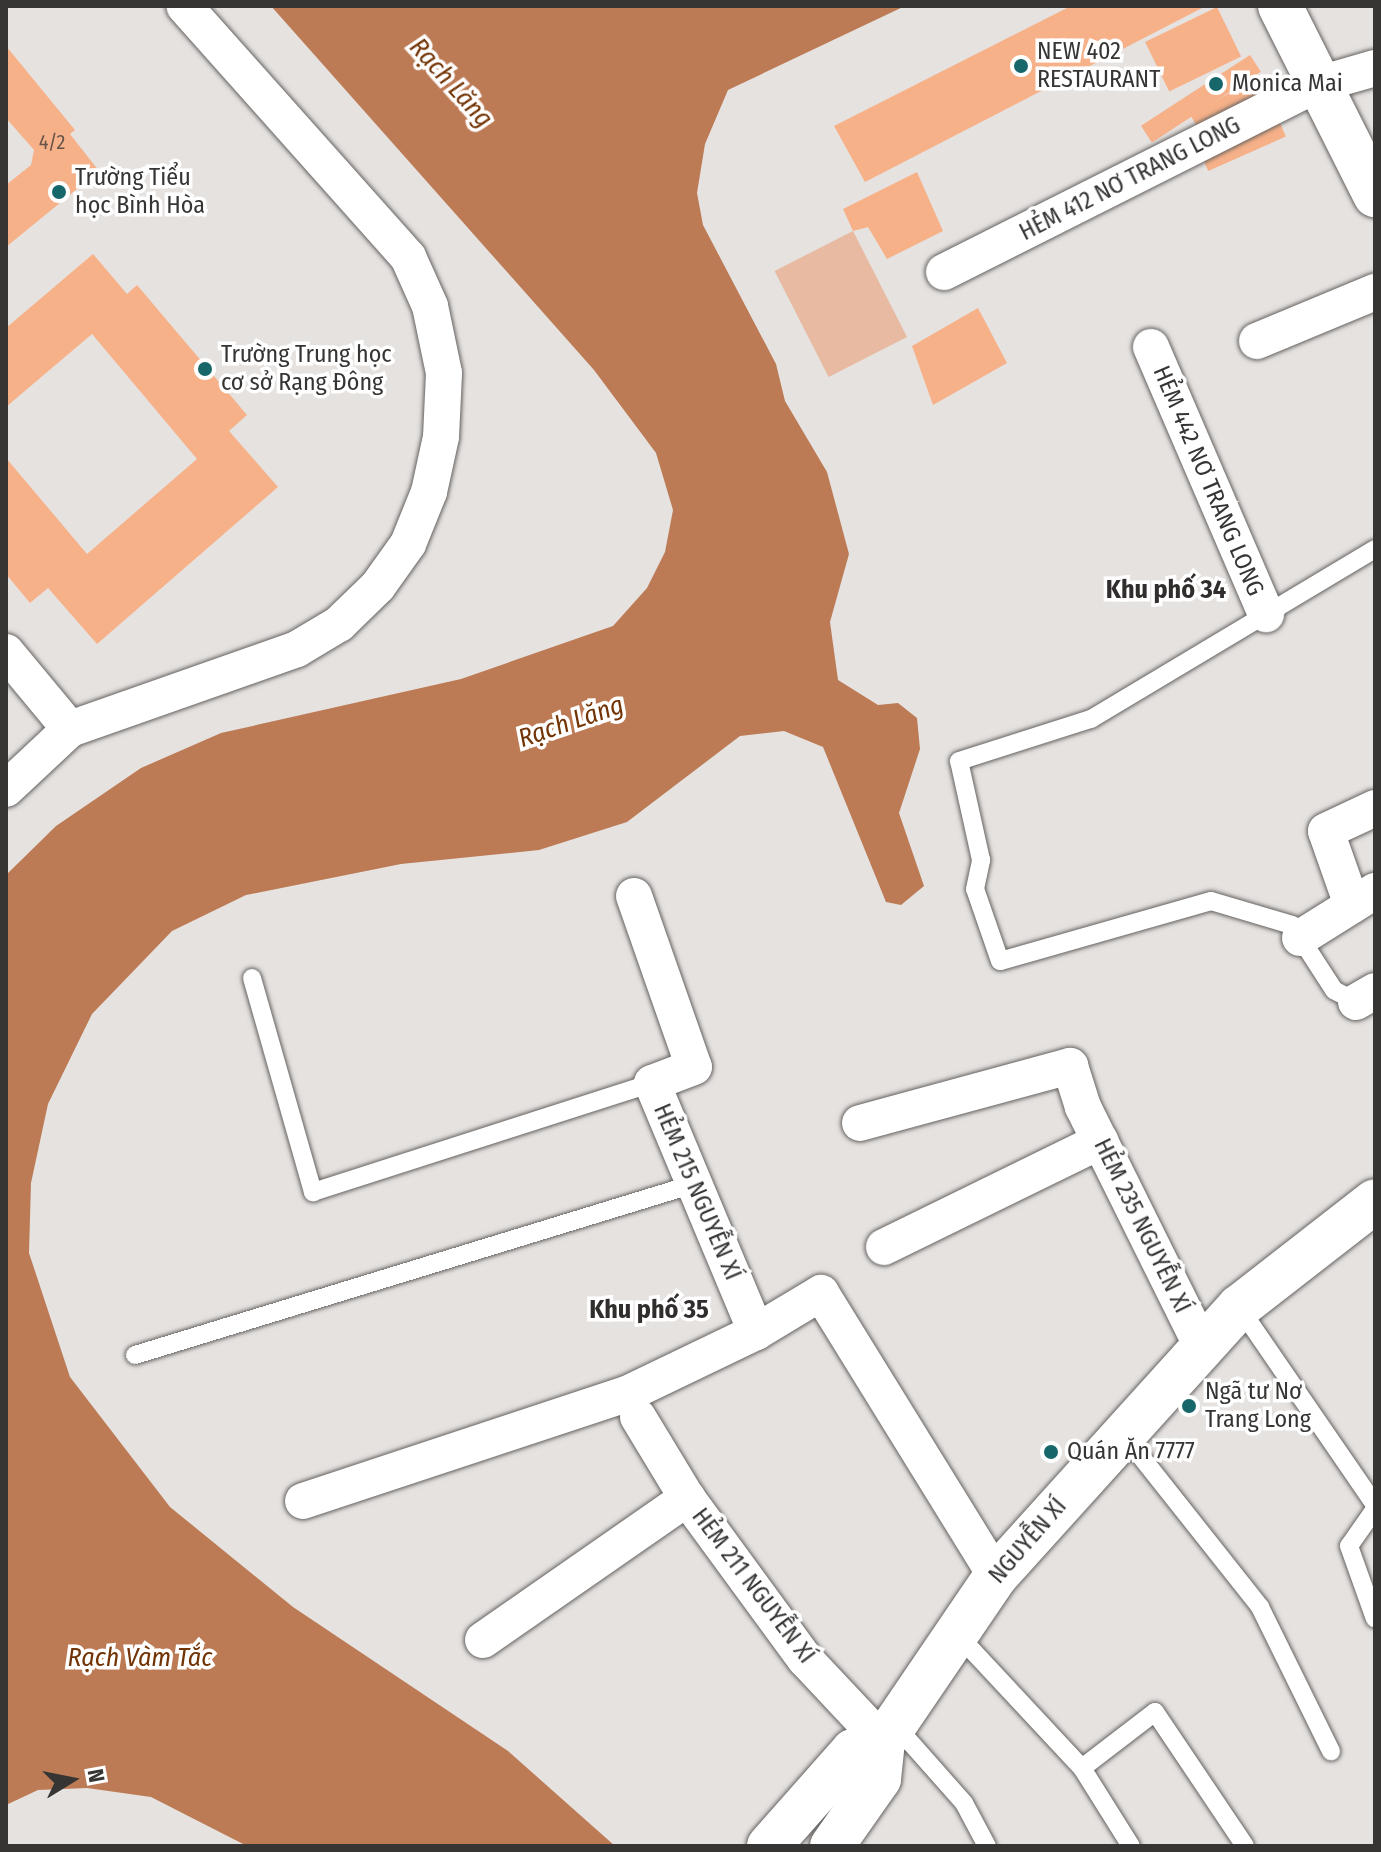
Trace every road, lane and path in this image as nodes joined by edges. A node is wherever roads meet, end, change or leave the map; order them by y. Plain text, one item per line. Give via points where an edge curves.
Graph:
1 (184, 6) edge
2 (1280, 6) edge
3 (1375, 68) edge
4 (1316, 85) junction
5 (1375, 195) edge
6 (944, 272) dead end
7 (1375, 292) edge
8 (1257, 341) dead end
9 (1151, 347) dead end
10 (1375, 549) edge
11 (1266, 614) junction
12 (6, 652) edge
13 (70, 729) junction
14 (6, 789) edge
15 (1375, 808) edge
16 (634, 896) dead end
17 (1364, 898) edge
18 (1300, 938) junction
19 (252, 978) dead end
20 (1369, 1000) edge
21 (652, 1083) junction
22 (860, 1123) dead end
23 (1100, 1141) junction
24 (694, 1184) junction
25 (1375, 1201) edge
26 (884, 1247) dead end
27 (1239, 1307) junction
28 (756, 1332) junction
29 (1201, 1345) junction
30 (135, 1355) dead end
31 (638, 1417) dead end
32 (1123, 1434) junction
33 (687, 1498) junction
34 (303, 1501) dead end
35 (1375, 1507) edge
36 (996, 1576) junction
37 (1375, 1619) edge
38 (957, 1634) junction
39 (483, 1640) dead end
40 (889, 1733) junction
41 (1331, 1751) dead end
42 (1082, 1768) junction
43 (769, 1846) edge
44 (832, 1846) edge
45 (987, 1846) edge
46 (1131, 1846) edge
47 (1245, 1846) edge

1 - 13 street via 408,257 430,306 444,373 441,437 408,544 378,586 339,624 297,649
2 - 4 main road
3 - 4 street, HẺM 412 NƠ TRANG LONG
4 - 5 main road
4 - 6 street, HẺM 412 NƠ TRANG LONG
7 - 8 street
9 - 11 street, HẺM 442 NƠ TRANG LONG
10 - 11 lane, HẺM 442 NƠ TRANG LONG
11 - 18 lane, HẺM 442 NƠ TRANG LONG via 1091,719 959,761 981,860 975,889 1000,961 1211,901 1280,920
12 - 13 street
13 - 14 street
15 - 17 street via 1326,831
16 - 21 street, HẺM 215 NGUYỄN XÍ via 694,1067
17 - 18 street
18 - 20 lane via 1334,990
19 - 21 lane via 313,1192
21 - 24 street, HẺM 215 NGUYỄN XÍ
22 - 23 street, HẺM 235 NGUYỄN XÍ via 1070,1066
23 - 26 street
23 - 29 street, HẺM 235 NGUYỄN XÍ
24 - 28 street, HẺM 215 NGUYỄN XÍ
24 - 30 lane
25 - 27 main road, NGUYỄN XÍ
27 - 29 main road, NGUYỄN XÍ
27 - 35 lane
28 - 34 street via 627,1394
28 - 36 street via 821,1293
29 - 32 main road, NGUYỄN XÍ
31 - 33 street, HẺM 211 NGUYỄN XÍ
32 - 36 main road, NGUYỄN XÍ
32 - 41 lane via 1260,1607
33 - 39 street
33 - 40 street, HẺM 211 NGUYỄN XÍ via 805,1659
35 - 37 lane via 1349,1546
36 - 38 main road, NGUYỄN XÍ
38 - 40 main road, NGUYỄN XÍ
38 - 42 lane
40 - 43 main road via 853,1751
40 - 44 main road, NGUYỄN XÍ via 879,1779
40 - 45 lane via 964,1803
42 - 46 lane
42 - 47 lane via 1155,1712

